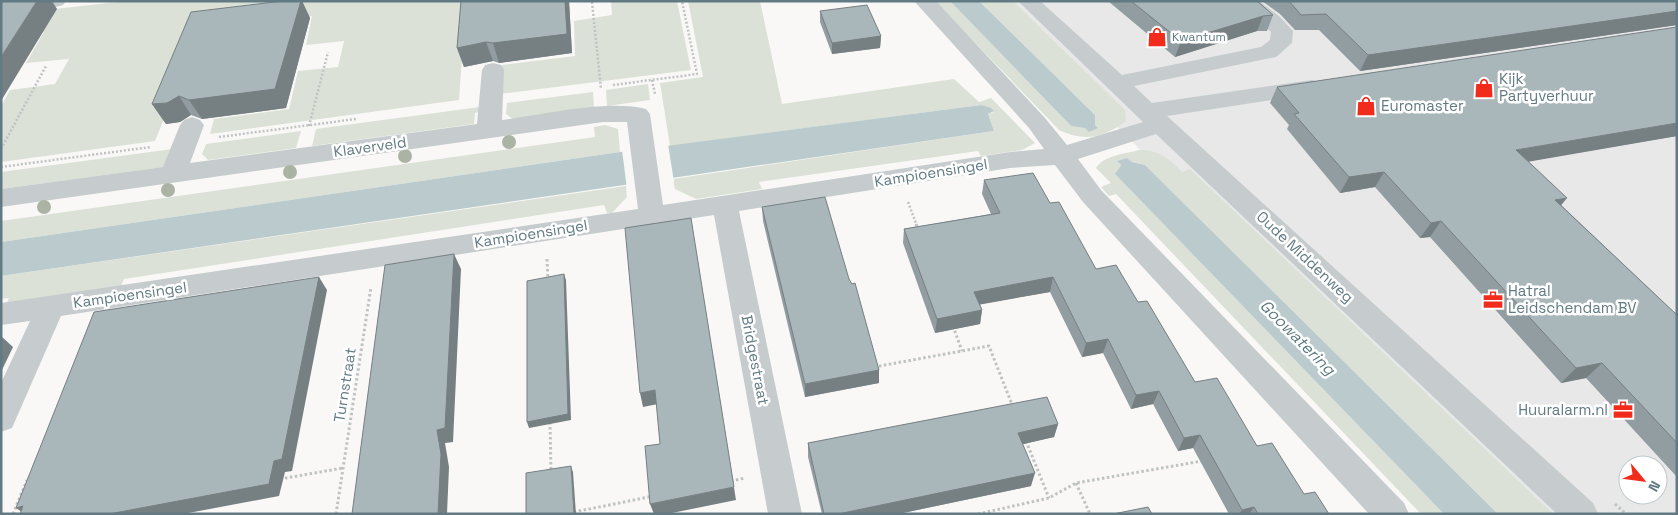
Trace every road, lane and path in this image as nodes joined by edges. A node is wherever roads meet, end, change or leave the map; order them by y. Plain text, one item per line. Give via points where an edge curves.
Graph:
1 (56, 1) edge
2 (682, 1) edge
3 (924, 1) edge
4 (1028, 1) edge
5 (1245, 1) edge
6 (592, 2) edge
7 (1, 7) edge
8 (328, 52) dead end
9 (46, 66) dead end
10 (493, 70) edge
11 (1117, 83) junction
12 (1332, 84) edge
13 (600, 87) junction
14 (591, 88) dead end
15 (603, 114) junction
16 (1155, 118) junction
17 (357, 119) dead end
18 (309, 126) junction
19 (489, 130) junction
20 (189, 133) junction
21 (1, 149) edge
22 (302, 156) junction
23 (1060, 156) junction
24 (1, 167) edge
25 (173, 174) junction
26 (900, 178) junction
27 (1, 198) edge
28 (650, 205) junction
29 (725, 205) junction
30 (547, 232) junction
31 (919, 232) edge
32 (375, 259) junction
33 (548, 290) edge
34 (50, 306) junction
35 (1, 314) edge
36 (952, 324) edge
37 (962, 351) junction
38 (866, 369) edge
39 (1013, 409) edge
40 (550, 416) edge
41 (1, 418) edge
42 (1024, 436) edge
43 (1210, 459) edge
44 (343, 468) junction
45 (777, 472) junction
46 (551, 475) edge
47 (28, 478) edge
48 (275, 480) edge
49 (729, 481) edge
50 (1076, 483) junction
51 (661, 495) edge
52 (1049, 498) junction
53 (13, 514) edge
54 (336, 514) edge
55 (564, 514) edge
56 (785, 514) edge
57 (978, 514) edge
58 (1090, 514) edge
59 (1392, 514) edge
60 (1581, 514) edge

1 - 7 street
2 - 13 path via 697,74
3 - 23 street via 1037,123
4 - 11 street, Oude Middenweg
5 - 11 street via 1282,31 1281,43 1268,52
6 - 13 path
8 - 18 path
9 - 21 path
10 - 19 street
11 - 16 street, Oude Middenweg
12 - 16 street, Kampioensingel
13 - 14 path
13 - 15 path
15 - 19 street, Klaverveld
15 - 28 street, Klaverveld via 638,114
16 - 23 street, Kampioensingel
16 - 60 street, Oude Middenweg
17 - 18 path
18 - 20 path
18 - 22 path
19 - 22 street, Klaverveld
20 - 24 path
20 - 25 street
22 - 25 street, Klaverveld
23 - 26 street, Kampioensingel via 1010,160
23 - 59 street via 1092,196
25 - 27 street, Klaverveld
26 - 29 street, Kampioensingel
26 - 31 path
28 - 29 street, Kampioensingel
28 - 30 street, Kampioensingel
29 - 45 street, Bridgestraat
30 - 32 street, Kampioensingel
30 - 33 path
32 - 34 street, Kampioensingel
32 - 44 path, Turnstraat
34 - 35 street, Kampioensingel
34 - 41 street
36 - 37 path
37 - 38 path
37 - 39 path via 989,346
40 - 46 path
42 - 52 path
43 - 50 path
44 - 48 path
44 - 54 path, Turnstraat
45 - 49 path
45 - 56 street, Bridgestraat
47 - 53 path
50 - 52 path
50 - 58 path
51 - 55 path
52 - 57 path

